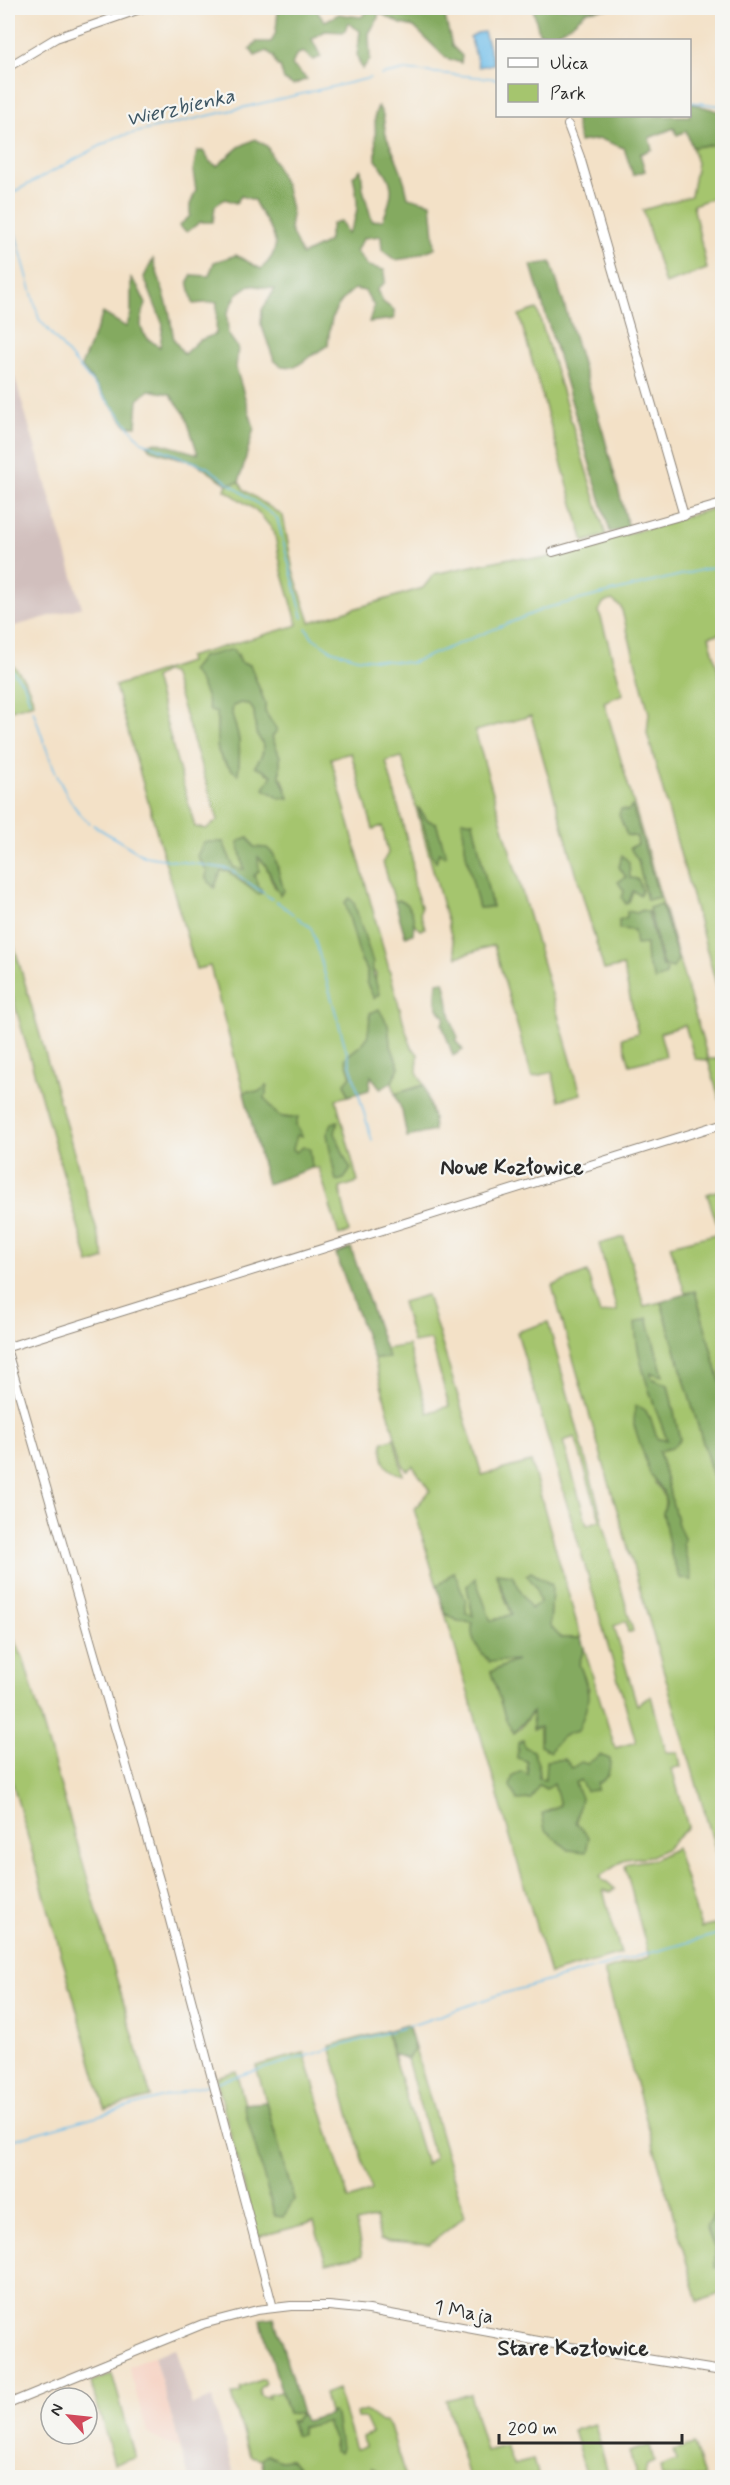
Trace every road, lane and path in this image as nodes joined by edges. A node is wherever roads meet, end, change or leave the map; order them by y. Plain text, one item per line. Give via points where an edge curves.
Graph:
1 (143, 8) edge
2 (8, 67) edge
3 (568, 125) dead end
4 (723, 504) edge
5 (684, 516) junction
6 (553, 552) dead end
7 (723, 1124) edge
8 (8, 1347) edge
9 (8, 1355) edge
10 (273, 2308) junction
11 (723, 2371) edge
12 (8, 2404) edge

1 - 2 street via 56,38
3 - 5 street
4 - 5 street
5 - 6 street
7 - 8 street
9 - 10 street via 162,1890
10 - 11 street, 1 Maja via 369,2310
10 - 12 street, 1 Maja via 203,2324

